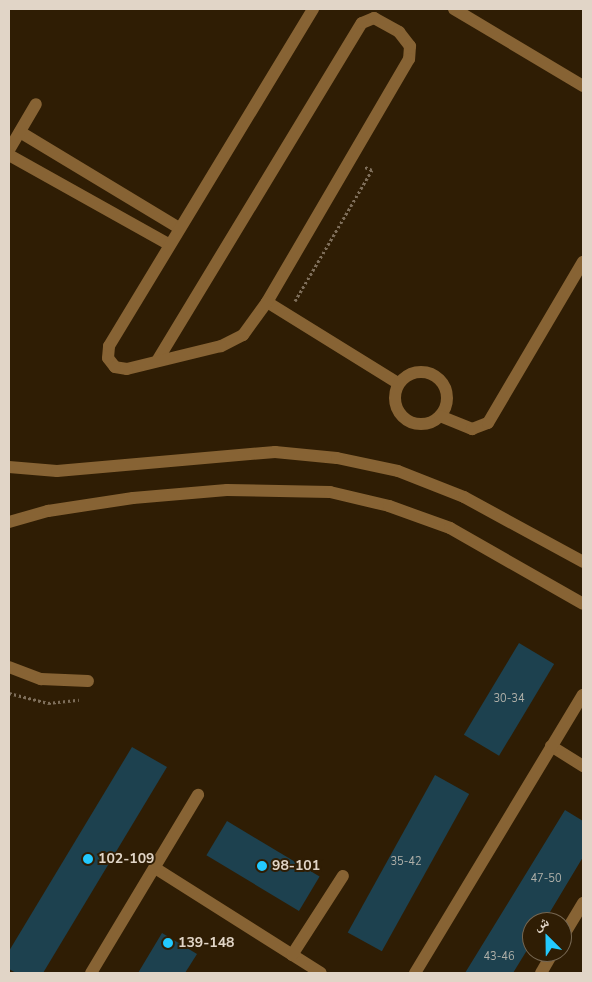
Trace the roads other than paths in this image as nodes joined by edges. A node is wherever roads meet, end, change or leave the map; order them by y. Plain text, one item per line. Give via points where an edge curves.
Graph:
1 (313, 9) edge
2 (454, 9) edge
3 (583, 86) edge
4 (36, 104) dead end
5 (20, 132) junction
6 (9, 150) edge
7 (9, 156) edge
8 (179, 228) junction
9 (170, 245) junction
10 (583, 262) edge
11 (267, 302) junction
12 (157, 361) junction
13 (399, 384) junction
14 (440, 416) junction
15 (9, 467) edge
16 (9, 522) edge
17 (583, 562) edge
18 (583, 604) edge
19 (9, 667) edge
20 (88, 681) dead end
21 (583, 695) edge
22 (551, 746) junction
23 (583, 766) edge
24 (198, 795) dead end
25 (154, 868) junction
26 (343, 876) dead end
27 (583, 903) edge
28 (572, 921) edge
29 (292, 955) junction
30 (548, 962) edge
31 (91, 973) edge
32 (322, 973) edge
33 (415, 973) edge
34 (541, 973) edge

1 - 8 street
2 - 3 street
4 - 5 street
5 - 6 street
5 - 8 street
7 - 9 street
8 - 9 street
9 - 12 street via 108,352 111,363 121,369
10 - 14 street via 488,423 472,429
11 - 12 street via 248,330 233,342
11 - 12 street via 411,53 404,36 374,18 359,27
11 - 13 street
13 - 14 street via 395,400 401,416 425,424
13 - 14 street via 413,373 437,377 447,392
15 - 17 street via 57,471 257,453 337,458 398,471 464,497
16 - 18 street via 48,511 133,498 227,490 330,492 389,506 450,528
19 - 20 street via 41,679
21 - 22 street
22 - 23 street
22 - 33 street
24 - 25 street
25 - 29 street
25 - 31 street
26 - 29 street
27 - 28 street
29 - 32 street
30 - 34 street

